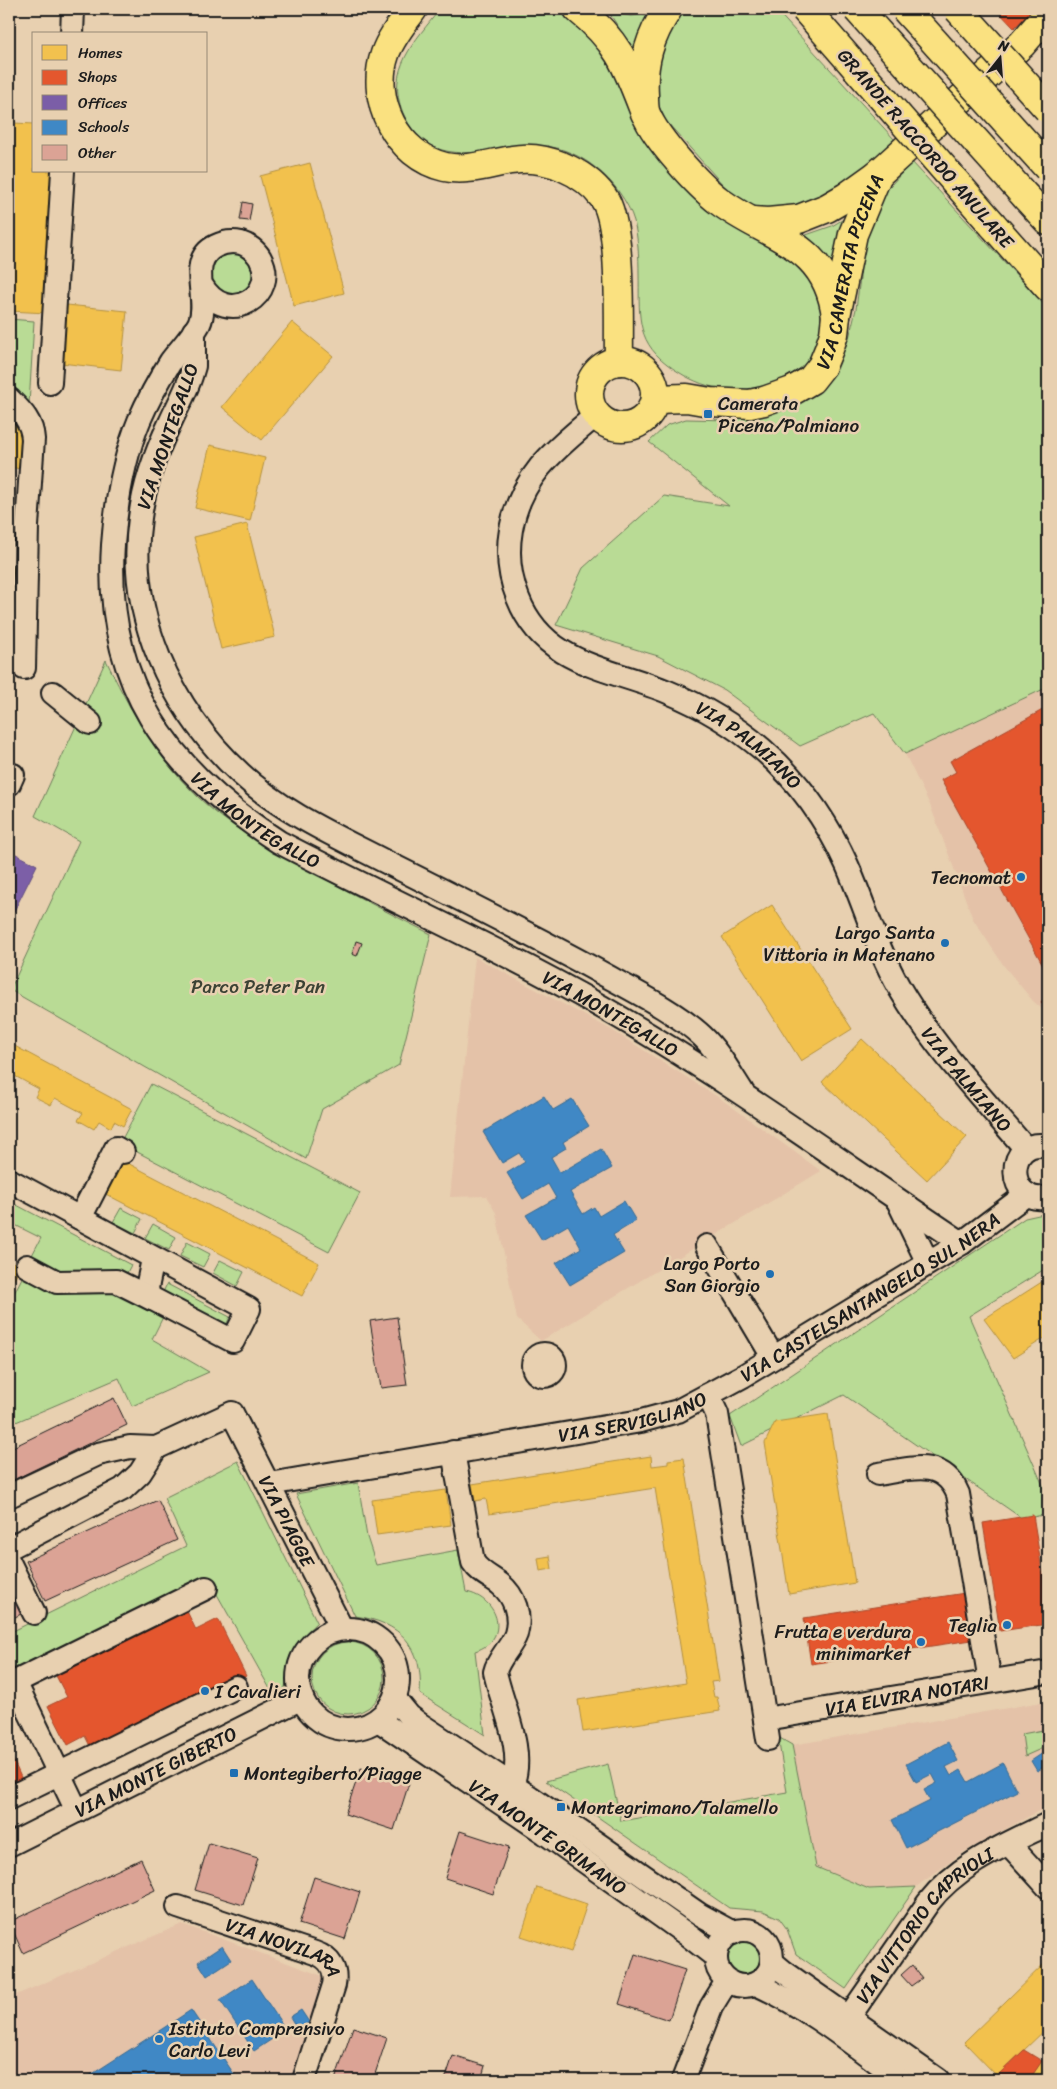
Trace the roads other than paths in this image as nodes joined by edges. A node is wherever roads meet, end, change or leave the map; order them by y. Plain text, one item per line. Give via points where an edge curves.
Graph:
1 (74, 9) edge
2 (413, 9) edge
3 (578, 9) edge
4 (668, 9) edge
5 (805, 9) edge
6 (857, 9) edge
7 (905, 9) edge
8 (958, 9) edge
9 (1045, 22) edge
10 (72, 32) edge
11 (1048, 109) edge
12 (645, 113) junction
13 (1048, 168) edge
14 (63, 172) edge
15 (878, 174) junction
16 (751, 220) junction
17 (1048, 221) edge
18 (202, 286) junction
19 (1048, 287) edge
20 (236, 306) junction
21 (836, 316) junction
22 (197, 327) junction
23 (619, 361) junction
24 (50, 383) dead end
25 (9, 398) edge
26 (655, 399) junction
27 (595, 416) junction
28 (114, 527) junction
29 (139, 529) junction
30 (24, 668) dead end
31 (53, 693) dead end
32 (182, 702) junction
33 (152, 721) junction
34 (90, 723) dead end
35 (309, 821) junction
36 (293, 849) junction
37 (503, 921) junction
38 (490, 947) junction
39 (745, 1096) junction
40 (1048, 1146) edge
41 (1026, 1149) junction
42 (123, 1152) dead end
43 (9, 1180) edge
44 (1038, 1196) edge
45 (897, 1200) junction
46 (80, 1218) junction
47 (962, 1243) junction
48 (707, 1246) dead end
49 (154, 1259) junction
50 (928, 1263) junction
51 (28, 1266) dead end
52 (152, 1299) junction
53 (773, 1357) junction
54 (708, 1395) junction
55 (156, 1448) junction
56 (508, 1457) dead end
57 (454, 1459) junction
58 (878, 1474) dead end
59 (269, 1484) junction
60 (9, 1496) edge
61 (9, 1548) edge
62 (9, 1562) edge
63 (206, 1588) dead end
64 (34, 1613) dead end
65 (342, 1629) junction
66 (1048, 1672) edge
67 (990, 1681) junction
68 (12, 1683) edge
69 (236, 1687) dead end
70 (302, 1698) junction
71 (395, 1699) junction
72 (378, 1720) junction
73 (766, 1729) joint
74 (59, 1774) junction
75 (512, 1785) junction
76 (9, 1798) edge
77 (77, 1811) junction
78 (1048, 1824) edge
79 (1009, 1844) junction
80 (9, 1845) edge
81 (1048, 1887) edge
82 (178, 1907) dead end
83 (733, 1932) junction
84 (716, 1957) junction
85 (772, 1962) junction
86 (727, 1981) junction
87 (756, 1984) junction
88 (849, 2017) junction
89 (304, 2080) edge
90 (683, 2080) edge
91 (901, 2080) edge
92 (938, 2080) edge

1 - 10 street
2 - 23 main road via 393,36 383,63 383,103 393,127 414,152 437,165 462,168 518,159 534,160 565,168 596,188 608,204 615,230
3 - 12 main road via 617,48
4 - 12 main road via 652,37 645,59
5 - 19 main road, GRANDE RACCORDO ANULARE, bridge
6 - 17 main road, bridge
7 - 13 main road, bridge
8 - 11 main road, bridge
9 - 15 main road, VIA CAMERATA PICENA
12 - 16 main road via 697,181 720,202
14 - 24 street
15 - 16 main road via 840,202 813,215 775,222
15 - 21 main road, VIA CAMERATA PICENA via 853,234
16 - 21 main road via 810,258 827,285
18 - 20 street via 216,302
18 - 20 street, VIA MONTEGALLO via 200,264 213,247 223,242 245,244 260,258 264,278 255,297
18 - 22 street, VIA MONTEGALLO
20 - 22 street, VIA MONTEGALLO
21 - 26 main road, VIA CAMERATA PICENA via 834,334 822,366 798,389 750,404 687,398
22 - 28 street, VIA MONTEGALLO via 162,376 139,422 127,456
22 - 29 street, VIA MONTEGALLO via 192,376 153,467 142,503
23 - 26 main road via 630,362 647,372
23 - 27 main road via 609,363 593,377 588,397
25 - 30 street via 28,419 33,434
26 - 27 main road via 646,417 627,428 605,424
27 - 41 street, VIA PALMIANO via 539,469 515,510 509,562 516,594 525,614 562,653 670,692 702,708 746,736 785,772 837,845 882,955 906,999
28 - 29 street
28 - 33 street, VIA MONTEGALLO via 112,587 116,624 132,680
29 - 32 street, VIA MONTEGALLO via 137,562 145,620 157,655
31 - 34 street
32 - 33 street
32 - 35 street, VIA MONTEGALLO via 209,740 242,775 272,799
33 - 36 street, VIA MONTEGALLO via 180,760 213,792 255,826
35 - 36 street
35 - 37 street, VIA MONTEGALLO
36 - 38 street, VIA MONTEGALLO
37 - 38 street
37 - 39 street, VIA MONTEGALLO via 624,986 693,1028 717,1053
38 - 39 street, VIA MONTEGALLO via 619,1017
39 - 45 street, VIA MONTEGALLO
40 - 41 street
41 - 44 street, VIA CASTELSANTANGELO SUL NERA via 1016,1163 1016,1181
42 - 46 street via 116,1148
43 - 46 street
44 - 47 street, VIA CASTELSANTANGELO SUL NERA
45 - 47 street, VIA MONTEGALLO
45 - 50 street, VIA MONTEGALLO
46 - 49 street
47 - 50 street, VIA CASTELSANTANGELO SUL NERA
48 - 53 street
49 - 52 street via 147,1290
49 - 52 street via 249,1309 233,1342
50 - 53 street, VIA CASTELSANTANGELO SUL NERA
51 - 52 street via 57,1282 116,1281
53 - 54 street, VIA CASTELSANTANGELO SUL NERA
54 - 57 street, VIA SERVIGLIANO via 678,1411 641,1421
54 - 73 street, VIA SERVIGLIANO via 717,1414
55 - 59 street, VIA PIAGGE via 232,1413
55 - 60 street via 130,1447 104,1452
55 - 61 street via 140,1473 120,1491
56 - 57 street
57 - 59 street, VIA SERVIGLIANO
57 - 75 street via 473,1562 502,1586 517,1610 516,1634 495,1672 517,1758
58 - 67 street via 924,1468 944,1475 955,1486
59 - 65 street, VIA PIAGGE
62 - 64 street
63 - 68 street
65 - 70 street via 322,1637 305,1652 298,1679
65 - 71 street via 371,1634 389,1649 398,1672
66 - 67 street, VIA ELVIRA NOTARI
67 - 73 street, VIA ELVIRA NOTARI
68 - 74 street
69 - 74 street
70 - 72 street via 311,1713 331,1726 354,1729
70 - 77 street, VIA MONTE GIBERTO
71 - 72 street
71 - 75 street, VIA MONTE GRIMANO via 414,1719
72 - 84 street, VIA MONTE GRIMANO via 537,1828
74 - 76 street
74 - 77 street
75 - 83 street, VIA MONTE GRIMANO via 704,1918
77 - 80 street, VIA MONTE GIBERTO
78 - 79 street, VIA VITTORIO CAPRIOLI
79 - 81 street, VIA VITTORIO CAPRIOLI
79 - 88 street, VIA VITTORIO CAPRIOLI via 974,1863 938,1891
82 - 89 street, VIA NOVILARA via 315,1953 332,1964 334,1985
83 - 84 street via 723,1940
83 - 85 street via 749,1931 764,1938 772,1953
84 - 86 street via 721,1974
85 - 87 street via 767,1975
85 - 88 street
86 - 87 street via 741,1986
86 - 90 street via 711,2006
87 - 91 street via 806,2012
88 - 92 street

